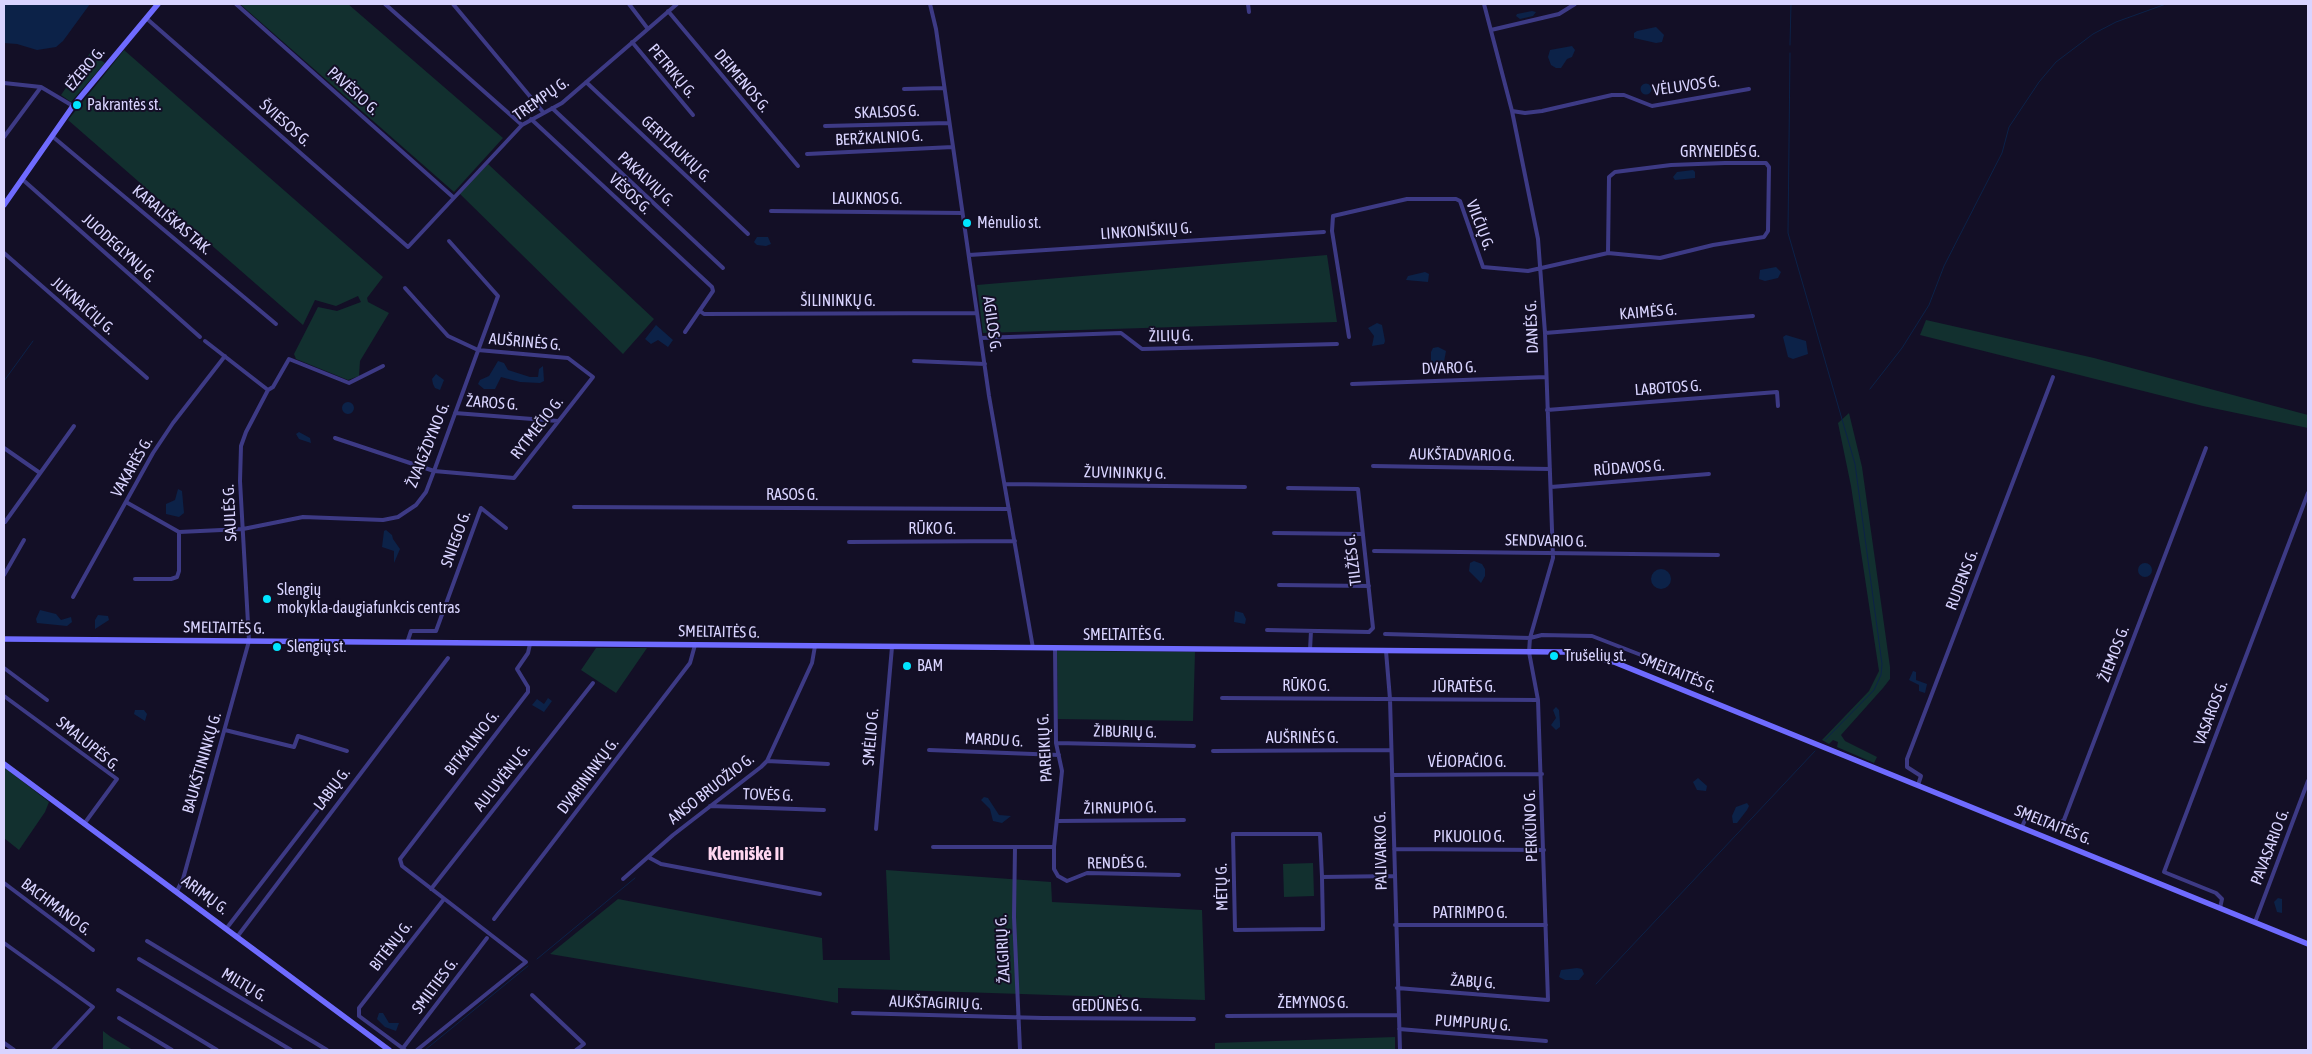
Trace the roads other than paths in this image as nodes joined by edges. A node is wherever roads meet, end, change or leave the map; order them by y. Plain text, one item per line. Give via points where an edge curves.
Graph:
1 (158, 4) edge
2 (236, 4) edge
3 (385, 4) edge
4 (453, 4) edge
5 (629, 4) edge
6 (677, 4) edge
7 (930, 4) edge
8 (1248, 4) edge
9 (1484, 4) edge
10 (1575, 4) edge
11 (668, 11) junction
12 (1249, 12) dead end
13 (146, 18) junction
14 (648, 29) junction
15 (1491, 30) junction
16 (632, 42) junction
17 (586, 82) junction
18 (4, 83) edge
19 (41, 87) junction
20 (944, 88) junction
21 (904, 89) dead end
22 (1749, 89) dead end
23 (73, 106) junction
24 (552, 108) junction
25 (1512, 111) junction
26 (543, 112) junction
27 (693, 115) dead end
28 (531, 119) junction
29 (949, 123) junction
30 (522, 125) junction
31 (825, 126) dead end
32 (52, 136) junction
33 (4, 137) edge
34 (953, 147) junction
35 (807, 154) dead end
36 (798, 166) dead end
37 (22, 179) junction
38 (453, 196) junction
39 (4, 205) edge
40 (770, 211) dead end
41 (962, 213) junction
42 (1324, 232) dead end
43 (748, 234) dead end
44 (449, 241) dead end
45 (408, 247) joint
46 (4, 253) edge
47 (1608, 253) junction
48 (969, 255) junction
49 (723, 268) dead end
50 (1541, 269) junction
51 (405, 288) dead end
52 (700, 312) junction
53 (977, 313) junction
54 (1752, 316) dead end
55 (276, 324) dead end
56 (685, 332) dead end
57 (1546, 333) junction
58 (200, 337) dead end
59 (1348, 337) dead end
60 (981, 338) junction
61 (205, 341) dead end
62 (1336, 344) dead end
63 (478, 350) junction
64 (225, 356) junction
65 (914, 361) dead end
66 (985, 364) junction
67 (383, 366) dead end
68 (593, 377) joint
69 (1546, 377) junction
70 (2053, 377) dead end
71 (147, 378) dead end
72 (1352, 384) dead end
73 (268, 390) junction
74 (1778, 406) dead end
75 (1547, 410) junction
76 (455, 413) junction
77 (558, 421) junction
78 (74, 426) dead end
79 (336, 438) dead end
80 (4, 448) edge
81 (2206, 448) dead end
82 (1373, 466) dead end
83 (1550, 469) junction
84 (434, 471) junction
85 (40, 473) junction
86 (1709, 474) dead end
87 (1006, 484) junction
88 (1245, 487) dead end
89 (1551, 487) junction
90 (1288, 488) dead end
91 (2308, 493) edge
92 (126, 502) junction
93 (574, 507) dead end
94 (1009, 509) junction
95 (5, 522) edge
96 (506, 528) dead end
97 (243, 529) junction
98 (178, 532) junction
99 (1274, 533) dead end
100 (1363, 534) junction
101 (24, 540) dead end
102 (1015, 541) junction
103 (849, 542) dead end
104 (1374, 551) dead end
105 (1554, 554) junction
106 (1718, 554) dead end
107 (4, 575) edge
108 (135, 579) dead end
109 (1279, 585) dead end
110 (1369, 586) junction
111 (73, 597) dead end
112 (1266, 630) dead end
113 (1311, 631) junction
114 (1385, 634) dead end
115 (1530, 638) junction
116 (4, 639) edge
117 (249, 642) junction
118 (407, 643) junction
119 (530, 644) junction
120 (696, 645) junction
121 (815, 646) junction
122 (892, 647) junction
123 (1034, 648) junction
124 (1055, 648) junction
125 (1310, 650) junction
126 (1386, 651) junction
127 (1529, 652) junction
128 (448, 658) dead end
129 (4, 668) edge
130 (1703, 679) dead end
131 (593, 683) dead end
132 (4, 696) edge
133 (1222, 698) dead end
134 (1390, 699) junction
135 (47, 700) dead end
136 (1538, 700) junction
137 (225, 730) junction
138 (1056, 743) junction
139 (1194, 746) dead end
140 (929, 750) dead end
141 (1391, 750) junction
142 (347, 751) dead end
143 (1213, 751) dead end
144 (1058, 755) junction
145 (767, 761) junction
146 (4, 764) edge
147 (828, 764) dead end
148 (1542, 774) junction
149 (1392, 775) junction
150 (2308, 781) edge
151 (1918, 785) junction
152 (333, 790) dead end
153 (710, 806) junction
154 (824, 810) dead end
155 (1184, 820) dead end
156 (1057, 821) junction
157 (84, 824) junction
158 (2022, 827) junction
159 (876, 829) dead end
160 (933, 847) dead end
161 (1015, 847) junction
162 (1054, 847) junction
163 (1394, 849) junction
164 (1544, 850) junction
165 (648, 857) junction
166 (1179, 875) dead end
167 (1058, 876) joint
168 (1394, 876) junction
169 (1322, 877) junction
170 (622, 878) dead end
171 (4, 883) edge
172 (431, 889) junction
173 (177, 891) junction
174 (820, 894) dead end
175 (444, 899) junction
176 (2220, 908) junction
177 (494, 919) dead end
178 (2255, 922) junction
179 (1395, 925) junction
180 (1546, 925) junction
181 (226, 929) junction
182 (237, 937) junction
183 (487, 938) dead end
184 (148, 942) dead end
185 (4, 943) edge
186 (2308, 944) edge
187 (93, 950) dead end
188 (139, 959) dead end
189 (1397, 988) junction
190 (118, 990) dead end
191 (532, 994) dead end
192 (1548, 1000) joint
193 (853, 1013) dead end
194 (1398, 1015) junction
195 (1227, 1016) dead end
196 (119, 1018) dead end
197 (1019, 1018) junction
198 (1194, 1019) dead end
199 (1399, 1029) junction
200 (1546, 1041) dead end
201 (4, 1043) edge
202 (404, 1049) edge
203 (14, 1050) edge
204 (53, 1050) edge
205 (172, 1050) edge
206 (217, 1050) edge
207 (292, 1050) edge
208 (327, 1050) edge
209 (389, 1050) edge
210 (417, 1050) edge
211 (576, 1050) edge
212 (1020, 1050) edge
213 (1400, 1050) edge

1 - 13 main road, EŽERO G.
2 - 38 street, PAVĖSIO G.
3 - 30 street
4 - 26 street
5 - 14 street
6 - 11 street, TREMPŲ G.
7 - 20 street, AGILOS G.
8 - 12 street
9 - 15 street, DANĖS G.
10 - 15 street via 1559,14
11 - 14 street, TREMPŲ G.
11 - 36 street, DEIMENOS G.
13 - 23 main road, EŽERO G.
13 - 45 street, ŠVIESOS G.
14 - 16 street, TREMPŲ G.
15 - 25 street, DANĖS G.
16 - 17 street, TREMPŲ G.
16 - 27 street, PETRIKŲ G.
17 - 24 street, TREMPŲ G.
17 - 43 street, GERTLAUKIŲ G.
18 - 19 street
19 - 23 street
19 - 33 street
20 - 21 street
20 - 29 street, AGILOS G.
22 - 25 street, VĖLUVOS G. via 1652,106 1624,95 1612,95 1542,111
23 - 32 main road, EŽERO G.
24 - 26 street, TREMPŲ G.
24 - 49 street, PAKALVIŲ G.
25 - 50 street, DANĖS G.
26 - 28 street, TREMPŲ G.
28 - 30 street, TREMPŲ G.
28 - 52 street, VĖSOS G. via 712,287 713,291
29 - 31 street, SKALSOS G.
29 - 34 street, AGILOS G.
30 - 38 street, TREMPŲ G.
32 - 37 main road, EŽERO G.
32 - 55 street, KARALIŠKAS TAK.
34 - 35 street, BERŽKALNIO G.
34 - 41 street, AGILOS G.
37 - 39 main road, EŽERO G.
37 - 58 street, JUODEGLYNŲ G.
38 - 45 street, TREMPŲ G.
40 - 41 street, LAUKNOS G.
41 - 48 street, AGILOS G.
42 - 48 street, LINKONIŠKIŲ G.
44 - 63 street, ŽVAIGŽDYNO G. via 498,296
46 - 71 street, JUKNAIČIŲ G.
47 - 47 street, GRYNEIDĖS G. via 1609,176 1615,172 1725,163 1766,162 1769,167 1768,231 1764,237 1660,258
47 - 50 street, GRYNEIDĖS G.
48 - 53 street, AGILOS G.
50 - 57 street, DANĖS G.
50 - 59 street, VILČIŲ G. via 1483,267 1460,201 1456,199 1408,199 1333,216 1332,231
51 - 63 street, AUŠRINĖS G. via 448,336
52 - 53 street, ŠILININKŲ G.
52 - 56 street
53 - 60 street, AGILOS G.
54 - 57 street, KAIMĖS G.
57 - 69 street, DANĖS G.
60 - 62 street, ŽILIŲ G. via 1121,333 1142,349
60 - 66 street, AGILOS G.
61 - 64 street
63 - 68 street, AUŠRINĖS G. via 568,358
63 - 76 street, ŽVAIGŽDYNO G.
64 - 73 street
64 - 92 street, VAKARĖS G. via 173,423
65 - 66 street
66 - 87 street, AGILOS G.
67 - 73 street, SAULĖS G. via 349,383 289,359
68 - 77 street, RYTMEČIO G.
69 - 72 street, DVARO G.
69 - 75 street, DANĖS G.
70 - 151 street, RUDENS G. via 1906,759 1907,767 1921,776
73 - 97 street, SAULĖS G. via 241,446
74 - 75 street, LABOTOS G. via 1777,392
75 - 83 street, DANĖS G.
76 - 77 street, ŽAROS G.
76 - 84 street, ŽVAIGŽDYNO G.
77 - 84 street, RYTMEČIO G. via 514,478
78 - 85 street
79 - 84 street
80 - 85 street
81 - 158 street, ŽIEMOS G. via 2064,820 2055,826 2030,817
82 - 83 street, AUKŠTADVARIO G.
83 - 89 street, DANĖS G.
84 - 97 street, ŽVAIGŽDYNO G. via 426,492 416,505 392,519 303,517
85 - 95 street
86 - 89 street, RŪDAVOS G.
87 - 88 street, ŽUVININKŲ G.
87 - 94 street, AGILOS G.
89 - 105 street, DANĖS G.
90 - 100 street, TILŽĖS G. via 1358,489
91 - 176 street, VASAROS G. via 2164,872 2216,893 2222,899
92 - 98 street
92 - 111 street, VAKARĖS G.
93 - 94 street, RASOS G.
94 - 102 street, AGILOS G.
96 - 118 street, SNIEGO G. via 480,508 436,631 410,632
97 - 98 street, ŽVAIGŽDYNO G.
97 - 117 street, SAULĖS G.
98 - 108 street via 177,577
99 - 100 street
100 - 110 street, TILŽĖS G.
101 - 107 street
102 - 103 street, RŪKO G.
102 - 123 street, AGILOS G.
104 - 105 street, SENDVARIO G.
105 - 106 street, SENDVARIO G.
105 - 115 street, DANĖS G.
109 - 110 street
110 - 113 street, TILŽĖS G. via 1373,628 1369,632
112 - 113 street
113 - 125 street
114 - 115 street
115 - 127 street, DANĖS G.
115 - 130 street via 1597,637
116 - 117 main road, SMELTAITĖS G.
117 - 118 main road, SMELTAITĖS G.
117 - 137 street, BAUKŠTININKŲ G.
118 - 119 main road, SMELTAITĖS G.
119 - 120 main road, SMELTAITĖS G.
119 - 172 street, BITKALNIO G. via 518,669 528,692 400,858 402,866
120 - 121 main road, SMELTAITĖS G.
120 - 177 street, DVARININKŲ G. via 690,663
121 - 122 main road, SMELTAITĖS G.
121 - 145 street, ANSO BRUOŽIO G. via 812,663
122 - 123 main road, SMELTAITĖS G.
122 - 159 street, SMĖLIO G.
123 - 124 main road, SMELTAITĖS G.
124 - 125 main road, SMELTAITĖS G.
124 - 138 street, PAREIKIŲ G.
125 - 126 main road, SMELTAITĖS G.
126 - 127 main road, SMELTAITĖS G.
126 - 134 street, PALIVARKO G.
127 - 136 street, PERKŪNO G.
127 - 151 main road, SMELTAITĖS G. via 1585,654 1614,662
128 - 182 street, LABIŲ G.
129 - 135 street, SMALUPĖS G.
131 - 172 street, AULUVĖNŲ G.
132 - 157 street, SMALUPĖS G. via 117,779
133 - 134 street, RŪKO G.
134 - 136 street, JŪRATĖS G.
134 - 141 street, PALIVARKO G.
136 - 148 street, PERKŪNO G.
137 - 142 street via 294,747 298,736
137 - 173 street, BAUKŠTININKŲ G.
138 - 139 street, ŽIBURIŲ G.
138 - 144 street, PAREIKIŲ G.
140 - 144 street, MARDU G.
141 - 143 street, AUŠRINĖS G.
141 - 149 street, PALIVARKO G.
144 - 156 street, PAREIKIŲ G. via 1062,771
145 - 147 street
145 - 153 street, ANSO BRUOŽIO G.
146 - 157 main road, ARIMŲ G.
148 - 149 street, VĖJOPAČIO G.
148 - 164 street, PERKŪNO G.
149 - 163 street, PALIVARKO G.
150 - 178 street, PAVASARIO G.
151 - 158 main road, SMELTAITĖS G.
152 - 181 street
153 - 154 street, TOVĖS G.
153 - 165 street, ANSO BRUOŽIO G.
155 - 156 street, ŽIRNUPIO G.
156 - 162 street, PAREIKIŲ G.
157 - 173 main road, ARIMŲ G.
158 - 176 main road, SMELTAITĖS G.
160 - 161 street
161 - 162 street
161 - 197 street, ŽALGIRIŲ G. via 1014,916
162 - 167 street, PAREIKIŲ G. via 1054,869
163 - 164 street, PIKUOLIO G.
163 - 168 street, PALIVARKO G.
164 - 180 street, PERKŪNO G.
165 - 170 street, ANSO BRUOŽIO G.
165 - 174 street via 661,864
166 - 167 street, RENDĖS G. via 1088,873 1067,881
168 - 169 street
168 - 179 street, PALIVARKO G.
169 - 169 street, MĖTŲ G. via 1320,834 1233,834 1235,930 1322,929
171 - 187 street, BACHMANO G.
172 - 175 street
173 - 181 main road, ARIMŲ G.
175 - 202 street, BITĖNŲ G. via 359,1008 359,1016
175 - 210 street via 526,962
176 - 178 main road, SMELTAITĖS G.
178 - 186 main road, SMELTAITĖS G.
179 - 180 street, PATRIMPO G.
179 - 189 street, PALIVARKO G.
180 - 192 street, PERKŪNO G.
181 - 182 main road, ARIMŲ G.
182 - 209 main road, ARIMŲ G.
183 - 202 street, SMILTIES G.
184 - 208 street, MILTŲ G.
185 - 204 street via 93,1008
188 - 207 street
189 - 192 street, ŽABŲ G.
189 - 194 street, PALIVARKO G.
190 - 206 street
191 - 211 street via 584,1044
193 - 197 street, AUKŠTAGIRIŲ G.
194 - 195 street, ŽEMYNOS G.
194 - 199 street, PALIVARKO G.
196 - 205 street
197 - 198 street, GEDŪNĖS G.
197 - 212 street, ŽALGIRIŲ G.
199 - 200 street, PUMPURŲ G.
199 - 213 street, PALIVARKO G.
201 - 203 street

